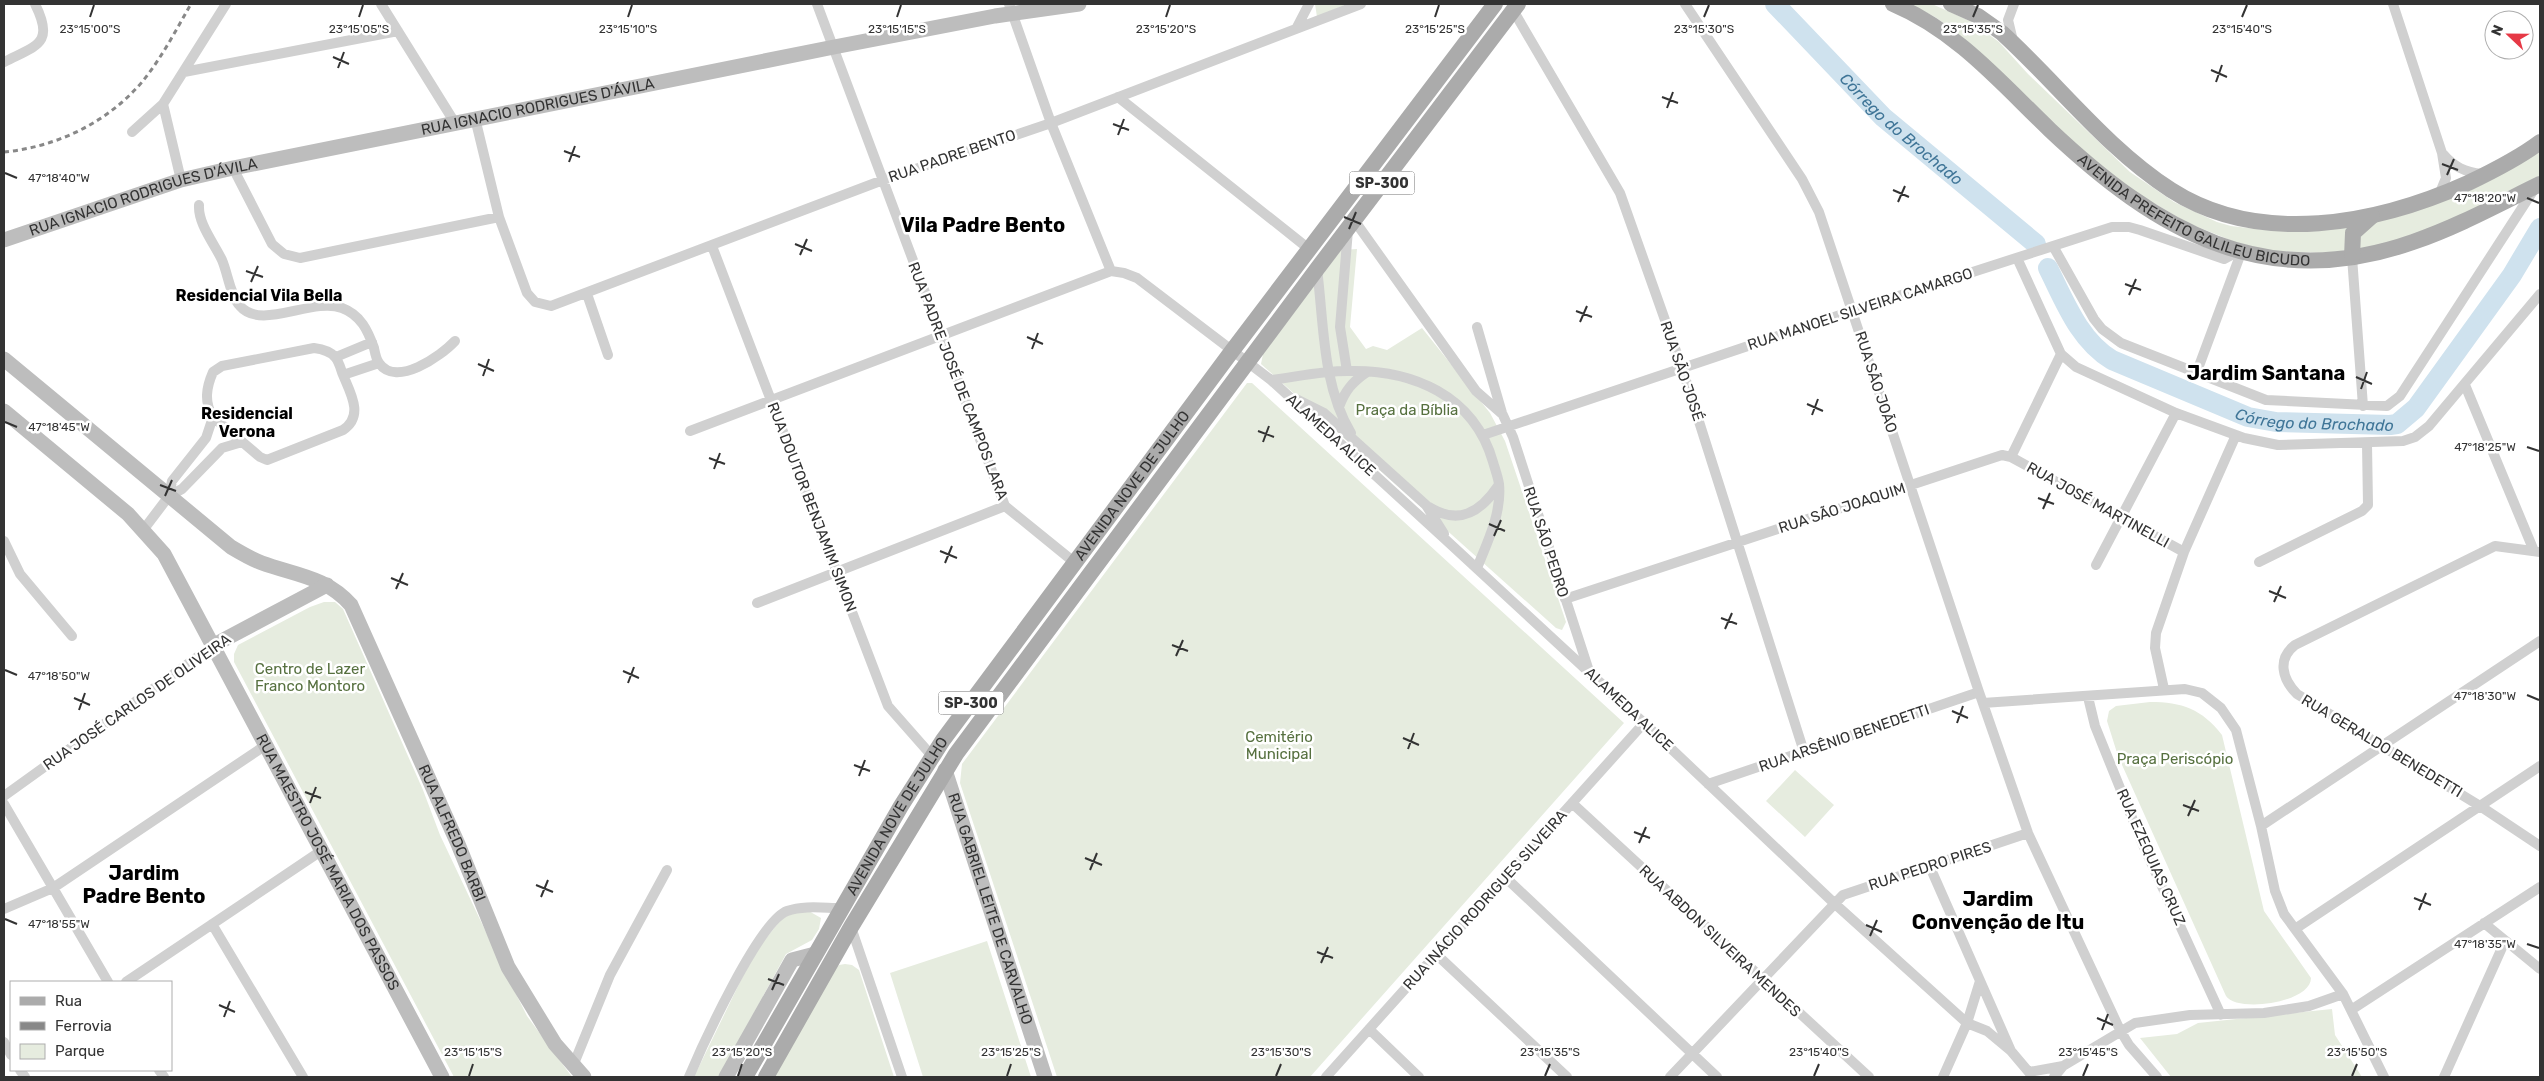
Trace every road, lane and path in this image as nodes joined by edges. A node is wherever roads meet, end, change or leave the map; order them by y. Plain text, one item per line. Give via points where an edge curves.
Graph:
1 (35, 4) edge
2 (226, 4) edge
3 (382, 4) edge
4 (816, 4) edge
5 (1079, 4) edge
6 (1309, 4) edge
7 (1361, 4) edge
8 (1495, 4) edge
9 (1685, 4) edge
10 (1893, 4) edge
11 (1951, 4) edge
12 (2014, 4) edge
13 (2393, 4) edge
14 (1514, 6) edge
15 (1011, 8) edge
16 (1296, 29) junction
17 (398, 31) junction
18 (2014, 44) junction
19 (834, 47) junction
20 (4, 62) edge
21 (184, 72) junction
22 (1118, 97) junction
23 (163, 104) junction
24 (475, 118) junction
25 (454, 123) junction
26 (1051, 123) junction
27 (132, 132) dead end
28 (2540, 142) edge
29 (2442, 153) junction
30 (234, 168) junction
31 (2485, 175) junction
32 (181, 180) junction
33 (883, 180) junction
34 (2538, 185) edge
35 (2439, 196) junction
36 (199, 205) dead end
37 (1337, 212) junction
38 (2372, 216) junction
39 (499, 217) junction
40 (1351, 224) junction
41 (4, 240) edge
42 (712, 246) junction
43 (2053, 246) junction
44 (1309, 249) junction
45 (2239, 252) junction
46 (2352, 257) junction
47 (2017, 258) junction
48 (1317, 269) junction
49 (1111, 272) junction
50 (586, 294) junction
51 (1320, 298) junction
52 (2539, 300) edge
53 (1341, 301) junction
54 (1852, 311) junction
55 (1477, 327) dead end
56 (941, 336) junction
57 (372, 342) junction
58 (455, 342) dead end
59 (1232, 350) junction
60 (2061, 354) junction
61 (608, 355) dead end
62 (336, 357) junction
63 (4, 358) edge
64 (379, 363) junction
65 (1248, 363) junction
66 (1682, 368) junction
67 (1347, 371) junction
68 (1328, 372) junction
69 (1367, 372) junction
70 (2196, 374) junction
71 (343, 375) junction
72 (1271, 380) junction
73 (2465, 385) junction
74 (1283, 392) junction
75 (771, 400) junction
76 (2363, 406) junction
77 (1339, 407) junction
78 (4, 411) edge
79 (2176, 412) junction
80 (1502, 413) junction
81 (214, 417) junction
82 (1509, 426) junction
83 (690, 431) dead end
84 (1483, 435) junction
85 (2236, 435) junction
86 (242, 442) junction
87 (1357, 443) junction
88 (2367, 444) junction
89 (2011, 457) junction
90 (1499, 484) junction
91 (1910, 486) junction
92 (169, 496) junction
93 (1426, 505) junction
94 (1005, 506) junction
95 (2121, 518) junction
96 (144, 529) junction
97 (1446, 540) junction
98 (4, 541) edge
99 (1738, 542) junction
100 (2537, 551) edge
101 (2184, 552) junction
102 (1074, 562) junction
103 (2259, 562) dead end
104 (2096, 565) dead end
105 (1477, 568) junction
106 (836, 572) junction
107 (327, 584) junction
108 (1565, 599) junction
109 (757, 604) dead end
110 (72, 636) dead end
111 (2540, 641) edge
112 (214, 645) junction
113 (1589, 672) junction
114 (2164, 690) junction
115 (1979, 692) junction
116 (2088, 697) junction
117 (1983, 703) junction
118 (962, 715) junction
119 (1644, 723) junction
120 (266, 745) junction
121 (2380, 745) junction
122 (1804, 752) junction
123 (932, 756) junction
124 (2540, 766) edge
125 (945, 770) junction
126 (1708, 784) junction
127 (931, 792) junction
128 (4, 796) edge
129 (1572, 803) junction
130 (4, 804) edge
131 (2480, 806) junction
132 (2261, 826) junction
133 (2028, 833) junction
134 (2540, 846) edge
135 (321, 851) junction
136 (1930, 867) junction
137 (666, 870) dead end
138 (1505, 877) junction
139 (2540, 886) edge
140 (53, 888) junction
141 (1834, 903) junction
142 (841, 908) junction
143 (4, 909) edge
144 (2484, 923) junction
145 (212, 924) junction
146 (851, 927) junction
147 (2294, 929) junction
148 (2505, 941) junction
149 (815, 954) junction
150 (1436, 954) junction
151 (2540, 969) edge
152 (1762, 980) junction
153 (107, 981) edge
154 (127, 981) edge
155 (1980, 982) junction
156 (1985, 993) junction
157 (2343, 994) junction
158 (2351, 1010) junction
159 (2221, 1015) junction
160 (1966, 1023) junction
161 (1369, 1029) junction
162 (2120, 1030) junction
163 (4, 1042) edge
164 (2011, 1051) junction
165 (10, 1053) edge
166 (1692, 1054) junction
167 (572, 1066) junction
168 (2063, 1066) junction
169 (2031, 1075) edge
170 (303, 1077) edge
171 (442, 1077) edge
172 (584, 1077) edge
173 (689, 1077) edge
174 (726, 1077) edge
175 (745, 1077) edge
176 (766, 1077) edge
177 (902, 1077) edge
178 (1045, 1077) edge
179 (1326, 1077) edge
180 (1419, 1077) edge
181 (1567, 1077) edge
182 (1670, 1077) edge
183 (1718, 1077) edge
184 (1869, 1077) edge
185 (1943, 1077) edge
186 (2054, 1077) edge
187 (2157, 1077) edge
188 (2384, 1077) edge
189 (2444, 1077) edge

1 - 20 street via 44,21 42,40
2 - 21 street
3 - 17 street
4 - 19 street, RUA PADRE JOSÉ DE CAMPOS LARA
5 - 15 street, RUA IGNACIO RODRIGUES D'ÁVILA
6 - 16 street
7 - 16 street, RUA PADRE BENTO
8 - 37 main road, SP-300
9 - 54 street, RUA SÃO JOÃO via 1811,194
10 - 45 main road, AVENIDA PREFEITO GALILEU BICUDO via 1933,24 1964,47 2064,143 2127,195 2176,226
11 - 18 main road, AVENIDA PREFEITO GALILEU BICUDO via 1978,16
12 - 18 street via 2008,20
13 - 29 street
14 - 40 main road, SP-300
14 - 66 street, RUA SÃO JOSÉ via 1618,188
15 - 19 street, RUA IGNACIO RODRIGUES D'ÁVILA
15 - 26 street
16 - 22 street, RUA PADRE BENTO
17 - 21 street
17 - 25 street
18 - 38 main road, AVENIDA PREFEITO GALILEU BICUDO via 2134,163 2188,200 2233,217 2271,222 2326,222
19 - 24 street, RUA IGNACIO RODRIGUES D'ÁVILA
19 - 33 street, RUA PADRE JOSÉ DE CAMPOS LARA
21 - 23 street
22 - 26 street, RUA PADRE BENTO
22 - 44 street
23 - 27 street
23 - 32 street
24 - 25 street, RUA IGNACIO RODRIGUES D'ÁVILA
24 - 39 street
25 - 30 street, RUA IGNACIO RODRIGUES D'ÁVILA
26 - 33 street, RUA PADRE BENTO
26 - 49 street
28 - 31 main road, AVENIDA PREFEITO GALILEU BICUDO
29 - 31 street via 2457,167
29 - 35 street via 2446,178
30 - 32 street, RUA IGNACIO RODRIGUES D'ÁVILA
30 - 39 street via 272,244 284,254 300,258
31 - 35 main road, AVENIDA PREFEITO GALILEU BICUDO
32 - 41 street, RUA IGNACIO RODRIGUES D'ÁVILA
33 - 42 street, RUA PADRE BENTO
33 - 56 street, RUA PADRE JOSÉ DE CAMPOS LARA
34 - 46 main road, AVENIDA PREFEITO GALILEU BICUDO via 2413,242
34 - 76 street via 2400,396 2387,406
35 - 38 main road, AVENIDA PREFEITO GALILEU BICUDO
36 - 57 street via 198,215 218,252 239,305 246,311 264,316 331,305 360,319
37 - 44 main road, SP-300
37 - 48 main road via 1329,234 1316,252
38 - 46 main road via 2354,233
39 - 50 street, RUA PADRE BENTO via 527,293 535,302 558,305
40 - 48 main road, SP-300
40 - 53 street
40 - 80 street, RUA SÃO PEDRO via 1476,391
42 - 50 street, RUA PADRE BENTO
42 - 75 street, RUA DOUTOR BENJAMIM SIMON
43 - 45 street, RUA MANOEL SILVEIRA CAMARGO via 2120,226 2224,259
43 - 47 street, RUA MANOEL SILVEIRA CAMARGO
43 - 70 street via 2102,329 2122,343
44 - 59 main road, SP-300
45 - 46 main road, AVENIDA PREFEITO GALILEU BICUDO via 2295,261
45 - 70 street
46 - 76 street
47 - 54 street, RUA MANOEL SILVEIRA CAMARGO
47 - 60 street
48 - 51 street
48 - 65 main road, SP-300
49 - 56 street
49 - 59 street, ALAMEDA ALICE via 1137,278
50 - 61 street
51 - 53 street
51 - 68 street
52 - 73 street
53 - 67 street via 1340,327
54 - 66 street, RUA MANOEL SILVEIRA CAMARGO
54 - 91 street, RUA SÃO JOÃO
55 - 80 street, RUA SÃO PEDRO
56 - 75 street
56 - 94 street, RUA PADRE JOSÉ DE CAMPOS LARA
57 - 62 street
57 - 64 street
58 - 64 street via 435,360 410,370 396,372
59 - 65 street, ALAMEDA ALICE
59 - 102 main road, AVENIDA NOVE DE JULHO / SP-300
60 - 79 street via 2076,366
60 - 89 street
62 - 71 street
62 - 81 street via 314,348 222,366 213,372 206,396 207,407
63 - 92 street, RUA ALFREDO BARBI
64 - 71 street
65 - 72 street, ALAMEDA ALICE
65 - 125 main road, AVENIDA NOVE DE JULHO / SP-300
66 - 82 street, RUA MANOEL SILVEIRA CAMARGO
66 - 99 street, RUA SÃO JOSÉ
67 - 68 street
67 - 69 street
68 - 72 street
68 - 77 street
69 - 77 street via 1348,388
69 - 84 street via 1398,376 1430,387 1463,409
70 - 76 street via 2266,400
71 - 86 street via 355,411 351,424 343,430 267,460
72 - 74 street, ALAMEDA ALICE
73 - 88 street via 2415,437
73 - 100 street
74 - 87 street via 1324,413
74 - 97 street, ALAMEDA ALICE
75 - 83 street
75 - 106 street, RUA DOUTOR BENJAMIM SIMON
77 - 87 street
78 - 96 street, RUA MAESTRO JOSÉ MARIA DOS PASSOS
79 - 85 street
79 - 95 street
80 - 82 street, RUA SÃO PEDRO
81 - 86 street
81 - 92 street via 206,438 172,481
82 - 84 street, RUA MANOEL SILVEIRA CAMARGO
82 - 108 street, RUA SÃO PEDRO
84 - 90 street
85 - 88 street via 2258,443 2278,445
85 - 101 street
86 - 92 street via 222,448 182,489
87 - 93 street
88 - 103 street via 2368,505 2362,511
89 - 91 street, RUA SÃO JOAQUIM via 2002,455
89 - 95 street, RUA JOSÉ MARTINELLI
90 - 93 street via 1481,506 1466,515 1446,516
90 - 105 street via 1492,532
91 - 99 street, RUA SÃO JOAQUIM
91 - 115 street, RUA SÃO JOÃO
92 - 96 street
92 - 107 street, RUA ALFREDO BARBI via 244,555
93 - 97 street
94 - 102 street, RUA PADRE JOSÉ DE CAMPOS LARA
94 - 106 street
95 - 101 street, RUA JOSÉ MARTINELLI
95 - 104 street
96 - 112 street, RUA MAESTRO JOSÉ MARIA DOS PASSOS via 174,569
97 - 105 street, ALAMEDA ALICE
98 - 110 street via 20,574
99 - 108 street, RUA SÃO JOAQUIM
99 - 122 street, RUA SÃO JOSÉ
100 - 121 street, RUA GERALDO BENEDETTI via 2495,546 2288,651 2283,660 2283,671 2288,685 2296,694
101 - 114 street via 2156,633 2155,648
102 - 118 main road, AVENIDA NOVE DE JULHO / SP-300
105 - 113 street, ALAMEDA ALICE
106 - 109 street
106 - 123 street, RUA DOUTOR BENJAMIM SIMON via 888,706
107 - 112 street, RUA JOSÉ CARLOS DE OLIVEIRA
107 - 167 street, RUA ALFREDO BARBI via 344,597 357,616 458,844 508,967
108 - 113 street, RUA SÃO PEDRO
111 - 121 street
112 - 120 street, RUA MAESTRO JOSÉ MARIA DOS PASSOS
112 - 128 street, RUA JOSÉ CARLOS DE OLIVEIRA
113 - 119 street, ALAMEDA ALICE
114 - 116 street
114 - 132 street via 2185,689 2202,693 2221,708 2236,730
115 - 117 street, RUA SÃO JOÃO
115 - 122 street, RUA ARSÊNIO BENEDETTI
116 - 117 street
116 - 159 street, RUA EZEQUIAS CRUZ via 2095,726 2143,845
117 - 133 street, RUA SÃO JOÃO
118 - 123 main road, AVENIDA NOVE DE JULHO / SP-300
118 - 125 main road via 943,749
119 - 126 street, ALAMEDA ALICE
119 - 129 street, RUA INÁCIO RODRIGUES SILVEIRA
120 - 135 street, RUA MAESTRO JOSÉ MARIA DOS PASSOS
120 - 140 street
121 - 131 street, RUA GERALDO BENEDETTI
121 - 132 street
122 - 126 street, RUA ARSÊNIO BENEDETTI
123 - 127 main road via 937,771
123 - 142 main road, AVENIDA NOVE DE JULHO / SP-300
124 - 131 street
125 - 127 main road, AVENIDA NOVE DE JULHO / SP-300
125 - 178 street, RUA GABRIEL LEITE DE CARVALHO
126 - 141 street, ALAMEDA ALICE
127 - 146 main road, AVENIDA NOVE DE JULHO / SP-300
129 - 138 street, RUA INÁCIO RODRIGUES SILVEIRA
129 - 152 street, RUA ABDON SILVEIRA MENDES
130 - 140 street
131 - 134 street, RUA GERALDO BENEDETTI
131 - 147 street
132 - 147 street via 2275,891
133 - 136 street, RUA PEDRO PIRES
133 - 162 street, RUA SÃO JOÃO
135 - 145 street
135 - 171 street, RUA MAESTRO JOSÉ MARIA DOS PASSOS
136 - 141 street, RUA PEDRO PIRES via 1843,895
136 - 155 street
137 - 167 street via 610,975
138 - 150 street, RUA INÁCIO RODRIGUES SILVEIRA
138 - 166 street
139 - 144 street
140 - 143 street
140 - 153 street
141 - 152 street, RUA PEDRO PIRES
141 - 160 street, ALAMEDA ALICE
142 - 149 main road, AVENIDA NOVE DE JULHO / SP-300
142 - 173 street via 806,907 786,911 774,921 742,969
144 - 148 street
144 - 158 street
145 - 154 street
145 - 170 street
146 - 176 main road, AVENIDA NOVE DE JULHO / SP-300
146 - 177 street
147 - 157 street
148 - 151 street
148 - 189 street
149 - 174 street via 792,960
149 - 175 main road, AVENIDA NOVE DE JULHO / SP-300
150 - 161 street, RUA INÁCIO RODRIGUES SILVEIRA
150 - 181 street
152 - 166 street, RUA PEDRO PIRES
152 - 184 street, RUA ABDON SILVEIRA MENDES
155 - 156 street
155 - 160 street
156 - 160 street
156 - 164 street
157 - 158 street
157 - 159 street via 2309,1006
158 - 188 street
159 - 162 street via 2160,1019 2134,1023
160 - 164 street, ALAMEDA ALICE via 1987,1031
160 - 185 street
161 - 179 street, RUA INÁCIO RODRIGUES SILVEIRA
161 - 180 street
162 - 168 street
162 - 187 street, RUA SÃO JOÃO
163 - 165 street
164 - 169 street
166 - 182 street, RUA PEDRO PIRES
166 - 183 street
167 - 172 street, RUA ALFREDO BARBI
168 - 169 street
168 - 186 street

